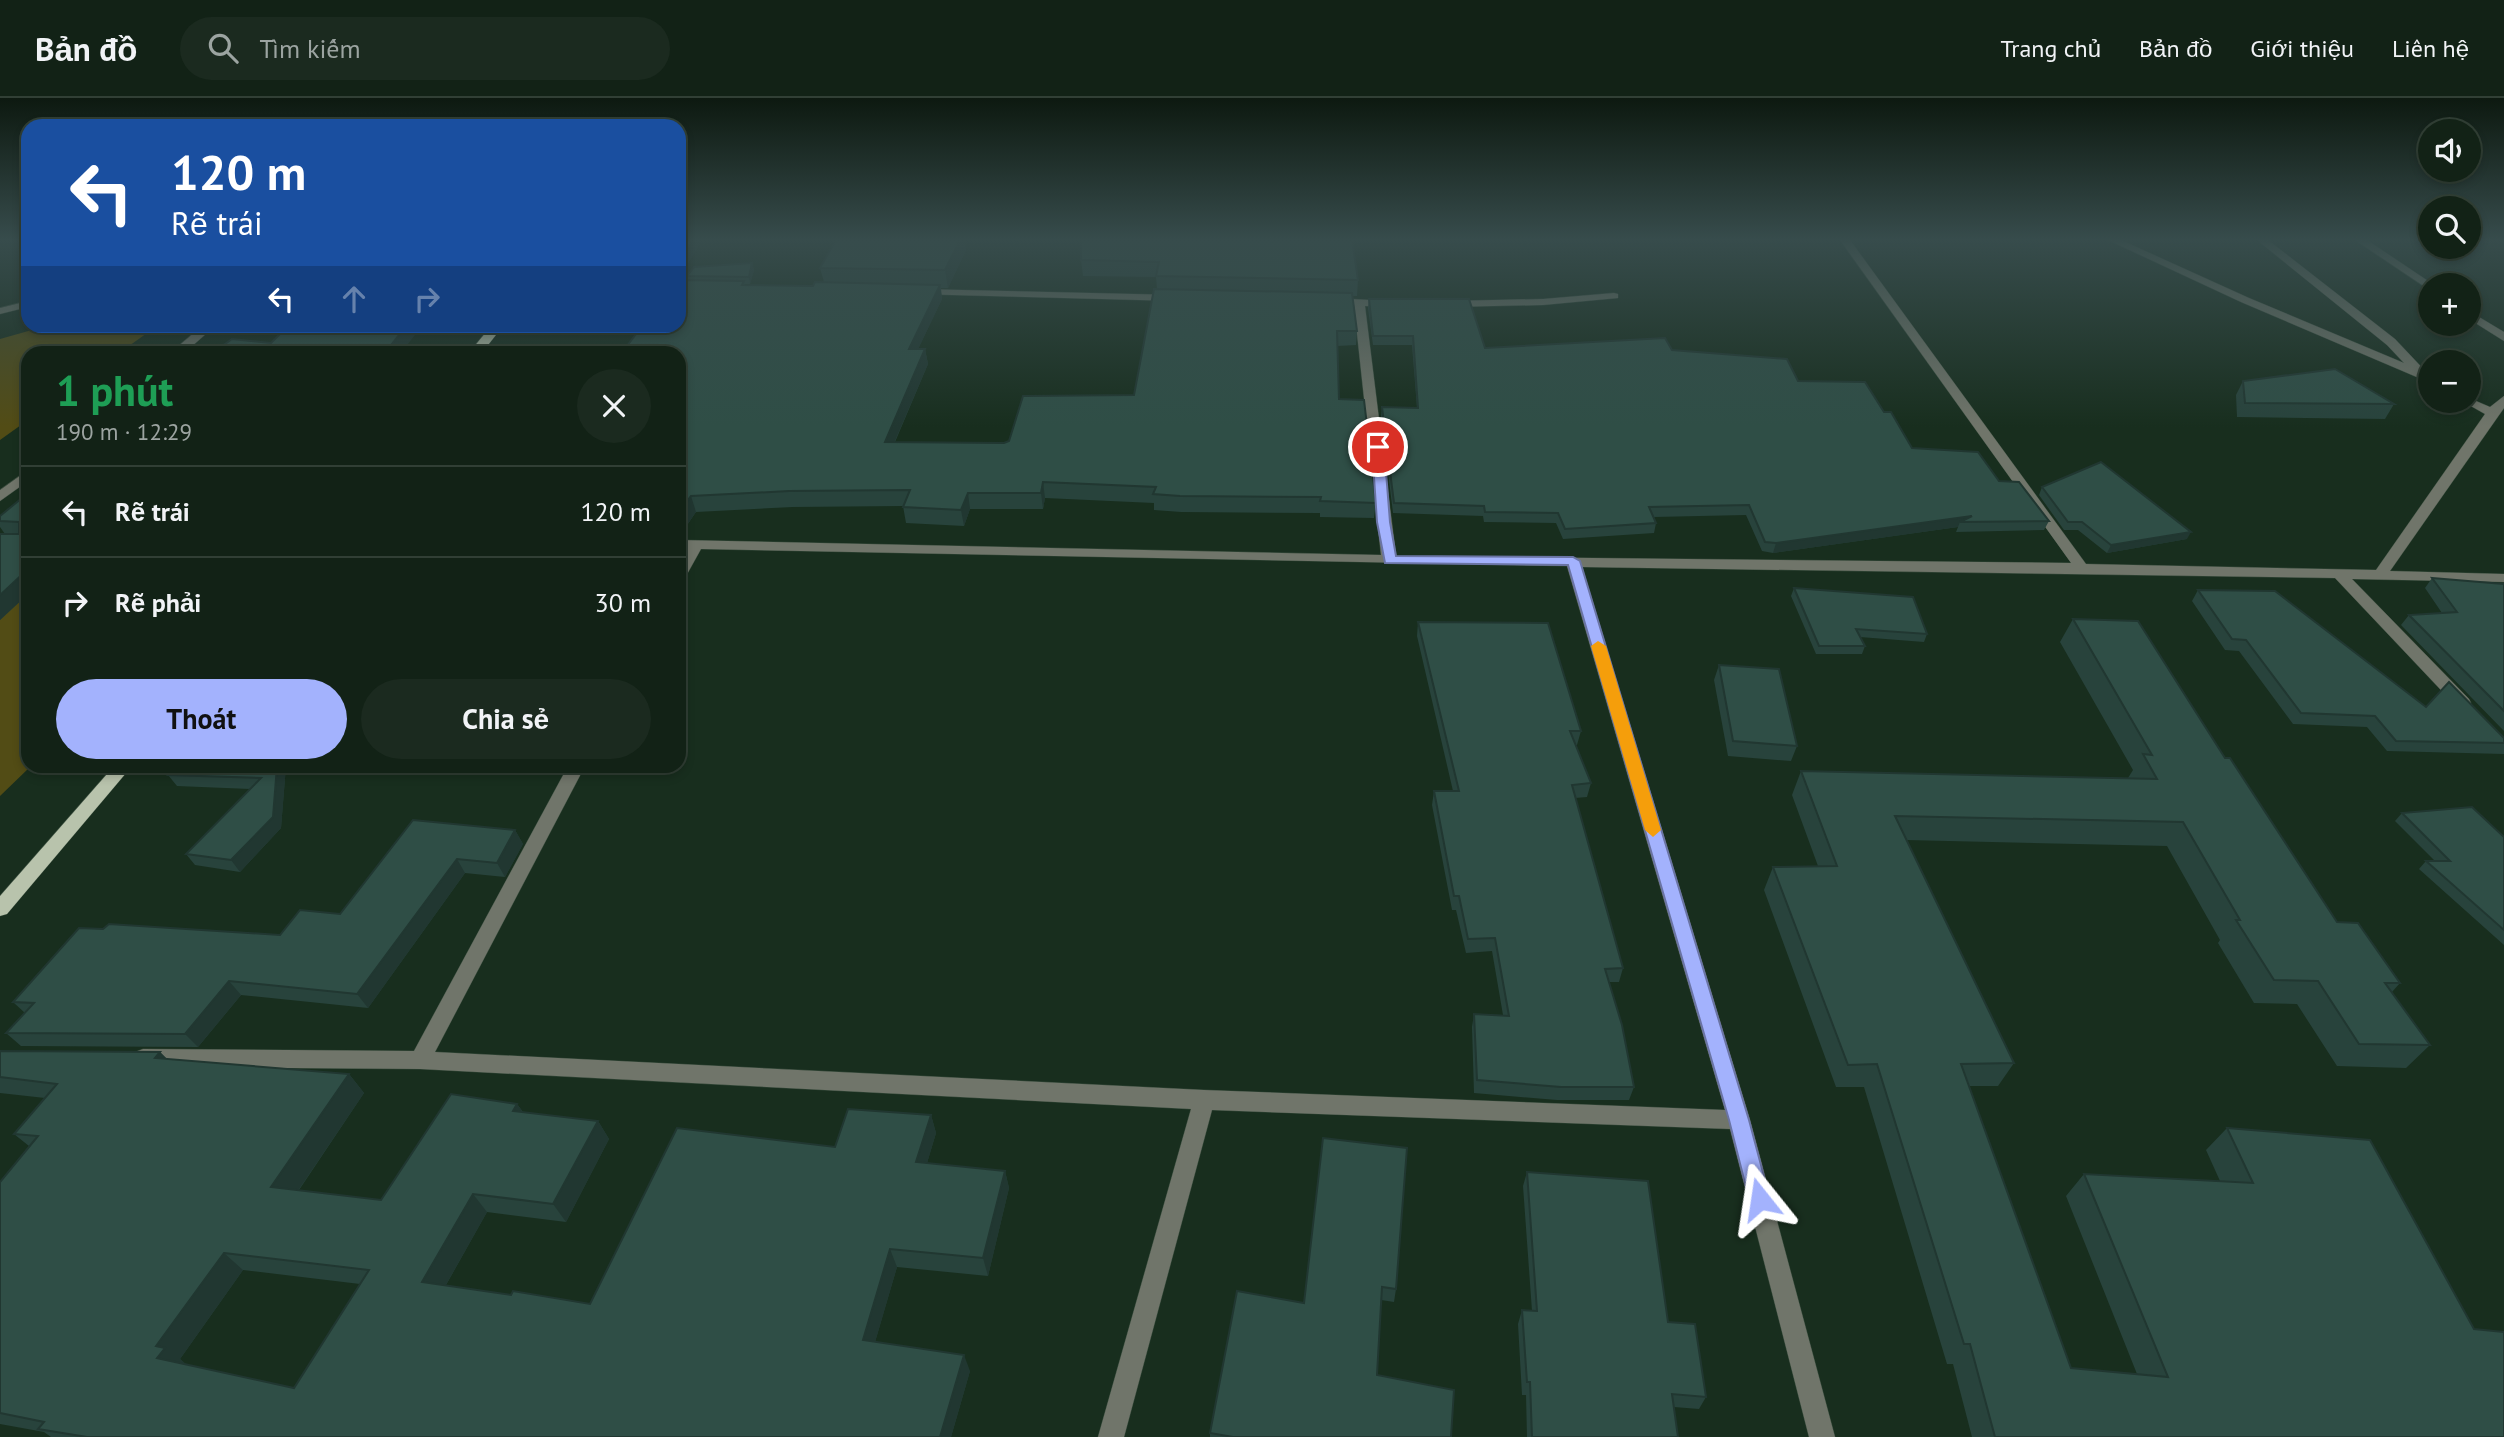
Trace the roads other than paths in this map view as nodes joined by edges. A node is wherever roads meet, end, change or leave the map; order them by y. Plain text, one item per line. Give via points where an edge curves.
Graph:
1 (1359, 302) edge
2 (1370, 302) edge
3 (1518, 302) edge
4 (1890, 302) edge
5 (2251, 302) edge
6 (2341, 302) edge
7 (1404, 304) edge
8 (1442, 304) edge
9 (21, 305) edge
10 (0, 311) edge
11 (2481, 322) edge
12 (200, 333) edge
13 (2504, 337) edge
14 (185, 346) edge
15 (2418, 368) edge
16 (2418, 373) edge
17 (2504, 400) edge
18 (2481, 408) edge
19 (2492, 413) junction
20 (21, 480) edge
21 (0, 498) edge
22 (686, 544) edge
23 (696, 544) junction
24 (1390, 560) junction
25 (1573, 561) junction
26 (686, 563) edge
27 (2082, 568) junction
28 (2339, 574) junction
29 (2380, 575) junction
30 (2504, 578) edge
31 (2475, 715) edge
32 (118, 773) edge
33 (573, 773) edge
34 (0, 909) edge
35 (116, 1058) edge
36 (420, 1060) junction
37 (1204, 1100) junction
38 (1739, 1120) junction
39 (1111, 1437) edge
40 (1822, 1437) edge

1 - 24 street
2 - 7 street
3 - 8 street
4 - 27 street
5 - 16 street
6 - 15 street
9 - 10 street
11 - 13 street
12 - 14 street
17 - 19 street
18 - 19 street
19 - 29 street
20 - 21 street
22 - 23 street
23 - 24 street
23 - 26 street
24 - 25 street
25 - 27 street
25 - 38 street
27 - 28 street
28 - 29 street
28 - 31 street
29 - 30 street
32 - 34 main road
33 - 36 street
35 - 36 street
36 - 37 street
37 - 38 street
37 - 39 street
38 - 40 street

